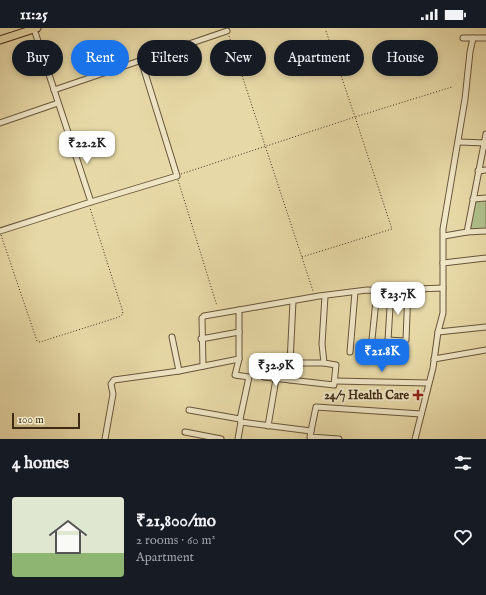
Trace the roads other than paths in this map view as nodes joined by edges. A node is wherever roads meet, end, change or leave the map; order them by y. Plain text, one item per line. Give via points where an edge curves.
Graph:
1 (23, 28) edge
2 (36, 29) edge
3 (227, 31) road end
4 (0, 36) edge
5 (463, 38) dead end
6 (473, 38) junction
7 (486, 38) edge
8 (0, 40) edge
9 (200, 40) edge
10 (137, 61) edge
11 (146, 76) edge
12 (54, 90) junction
13 (58, 103) junction
14 (0, 123) edge
15 (486, 134) edge
16 (459, 142) junction
17 (485, 143) edge
18 (486, 170) edge
19 (478, 171) junction
20 (486, 198) edge
21 (473, 199) junction
22 (90, 203) junction
23 (0, 231) edge
24 (486, 231) edge
25 (467, 232) junction
26 (444, 236) junction
27 (486, 258) edge
28 (443, 263) junction
29 (443, 288) junction
30 (408, 289) junction
31 (377, 291) junction
32 (391, 291) junction
33 (355, 292) junction
34 (325, 296) junction
35 (293, 301) junction
36 (239, 310) junction
37 (486, 328) edge
38 (239, 332) junction
39 (438, 332) junction
40 (172, 337) dead end
41 (201, 339) junction
42 (388, 340) junction
43 (388, 347) dead end
44 (371, 349) dead end
45 (486, 350) edge
46 (350, 352) dead end
47 (239, 359) junction
48 (434, 359) junction
49 (290, 363) junction
50 (324, 363) junction
51 (270, 365) dead end
52 (202, 366) junction
53 (179, 371) junction
54 (264, 377) dead end
55 (276, 379) junction
56 (290, 380) junction
57 (335, 381) junction
58 (428, 384) junction
59 (189, 410) dead end
60 (421, 414) junction
61 (241, 420) junction
62 (268, 426) junction
63 (185, 432) dead end
64 (310, 436) edge
65 (105, 439) edge
66 (221, 439) edge
67 (238, 439) edge
68 (339, 439) edge
69 (415, 439) edge

1 - 4 main road
2 - 8 main road
2 - 12 street
3 - 9 street
5 - 6 street
6 - 7 street
6 - 16 street
10 - 12 street
11 - 22 street via 177,176
12 - 13 street
13 - 14 street
13 - 22 street
15 - 17 street
16 - 17 street
16 - 26 street via 445,216
17 - 19 street
18 - 19 street
19 - 21 street
20 - 21 street
21 - 25 street
22 - 23 street
24 - 25 street
25 - 26 street
26 - 28 street
27 - 28 street
28 - 29 street
29 - 30 street
29 - 39 street via 443,313
30 - 32 street
30 - 42 street via 406,340
31 - 32 street
31 - 33 street
31 - 44 street
32 - 42 street
33 - 34 street
33 - 46 street
34 - 35 street
34 - 50 street via 322,344
35 - 36 street
35 - 49 street
36 - 38 street
36 - 41 street via 204,316 201,322
37 - 39 street
38 - 41 street
38 - 47 street
39 - 48 street
40 - 53 street
41 - 52 street
42 - 43 street
45 - 48 street
47 - 52 street
47 - 61 street via 235,375 249,377
48 - 58 street
49 - 50 street
49 - 51 street
49 - 56 street
50 - 57 street via 336,365
52 - 53 street
53 - 65 street via 114,380 111,384 112,394
54 - 55 street
55 - 56 street
55 - 62 street
56 - 57 street via 334,385
57 - 58 street
58 - 60 street
59 - 61 street
60 - 64 street via 316,407
60 - 69 street
61 - 62 street
61 - 67 street
62 - 64 street
63 - 66 street
64 - 68 street

